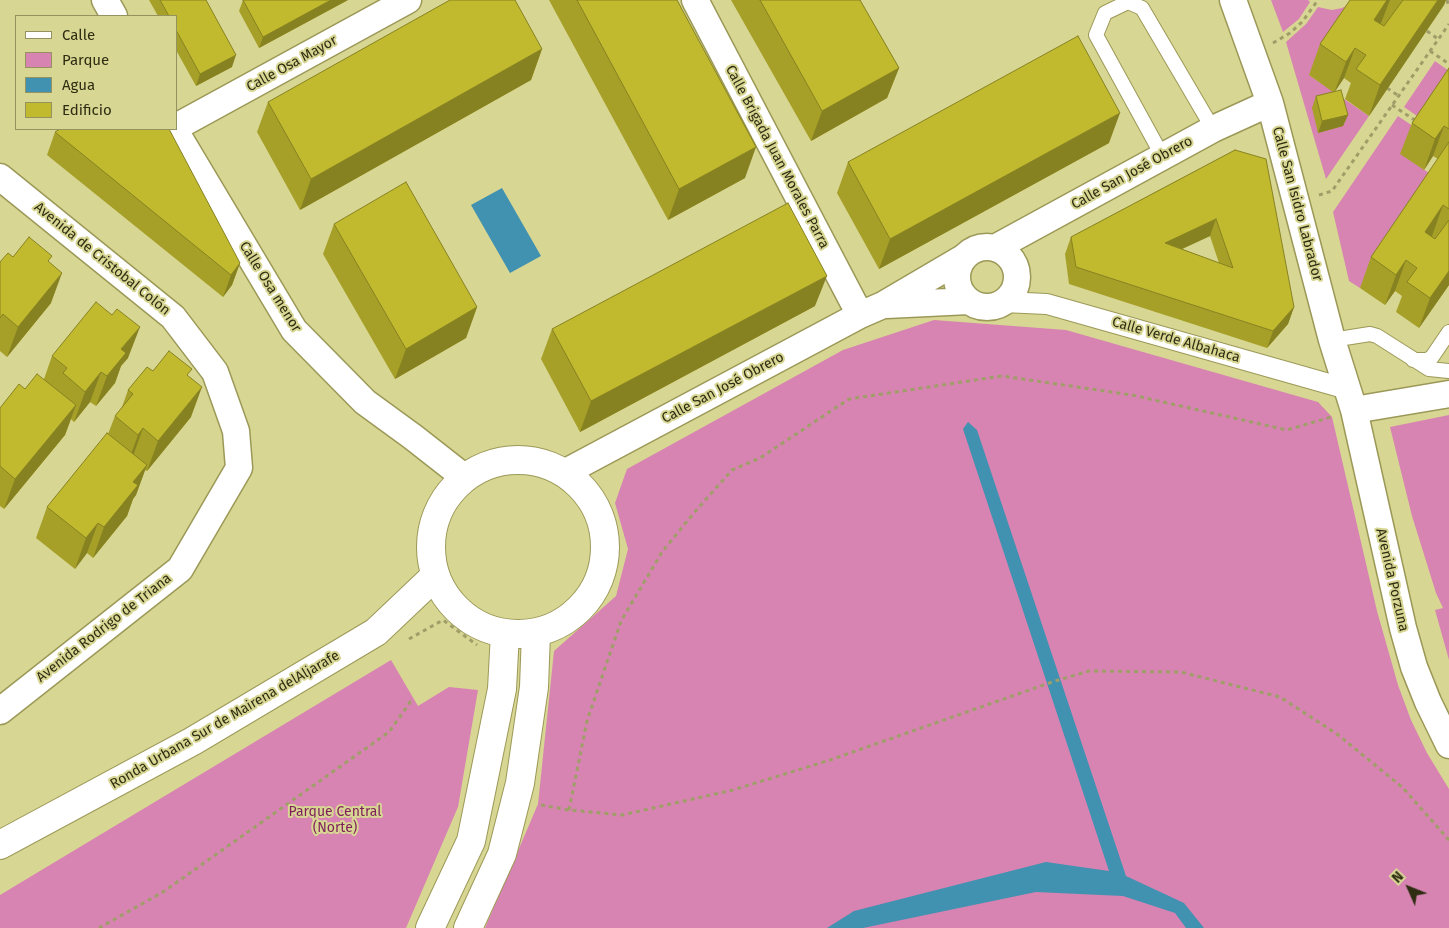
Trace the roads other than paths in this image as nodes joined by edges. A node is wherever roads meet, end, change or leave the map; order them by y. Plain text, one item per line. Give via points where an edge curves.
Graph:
1 (105, 0) edge
2 (408, 0) edge
3 (695, 0) edge
4 (1233, 0) edge
5 (113, 15) edge
6 (1270, 103) junction
7 (178, 126) edge
8 (1213, 129) junction
9 (176, 130) edge
10 (1163, 157) junction
11 (0, 177) edge
12 (996, 248) junction
13 (963, 258) junction
14 (969, 302) junction
15 (1002, 302) junction
16 (871, 310) junction
17 (1449, 332) edge
18 (1332, 340) junction
19 (1413, 360) junction
20 (1449, 371) edge
21 (215, 372) joint
22 (1449, 394) edge
23 (1344, 405) junction
24 (564, 473) junction
25 (464, 477) junction
26 (436, 576) junction
27 (505, 633) junction
28 (536, 633) junction
29 (0, 711) edge
30 (1449, 745) edge
31 (0, 845) edge
32 (430, 928) edge
33 (468, 928) edge

1 - 5 street
2 - 7 street, Calle Osa Mayor
3 - 16 street, Calle Brigada Juan Morales Parra
4 - 6 street, Calle San Isidro Labrador
6 - 8 street, Calle San José Obrero
6 - 18 street, Calle San Isidro Labrador
8 - 10 street, Calle San José Obrero
8 - 10 lane via 1142,8 1128,2 1106,13 1096,35
9 - 25 street, Calle Osa menor via 294,330 365,402
10 - 12 street, Calle San José Obrero
11 - 21 street, Avenida de Cristobal Colón via 173,317
12 - 13 street via 972,250
12 - 15 street via 1015,266 1017,280 1012,293
13 - 14 street via 957,269 957,282
13 - 16 street, Calle San José Obrero
14 - 15 street via 980,306 995,306
14 - 16 street, Calle San José Obrero
15 - 23 street, Calle Verde Albahaca via 1047,304
16 - 24 street, Calle San José Obrero
17 - 19 lane via 1432,357
18 - 19 lane via 1370,334
18 - 23 street, Calle San Isidro Labrador
19 - 20 lane via 1429,370
21 - 29 street, Avenida Rodrigo de Triana via 236,431 239,468 180,569
22 - 23 street, Calle Verde Albahaca
23 - 30 street, Avenida Porzuna via 1414,667
24 - 25 street via 555,467 526,459 500,461
24 - 28 street via 579,483 597,508 606,540 603,570 590,598 573,616
25 - 26 street via 444,500 432,528
26 - 27 street via 439,587 457,611 495,632
26 - 31 street, Ronda Urbana Sur de Mairena delAljarafe via 376,632 193,741
27 - 28 street
27 - 32 street via 502,689 471,841
28 - 33 street via 534,687 520,783 502,854

